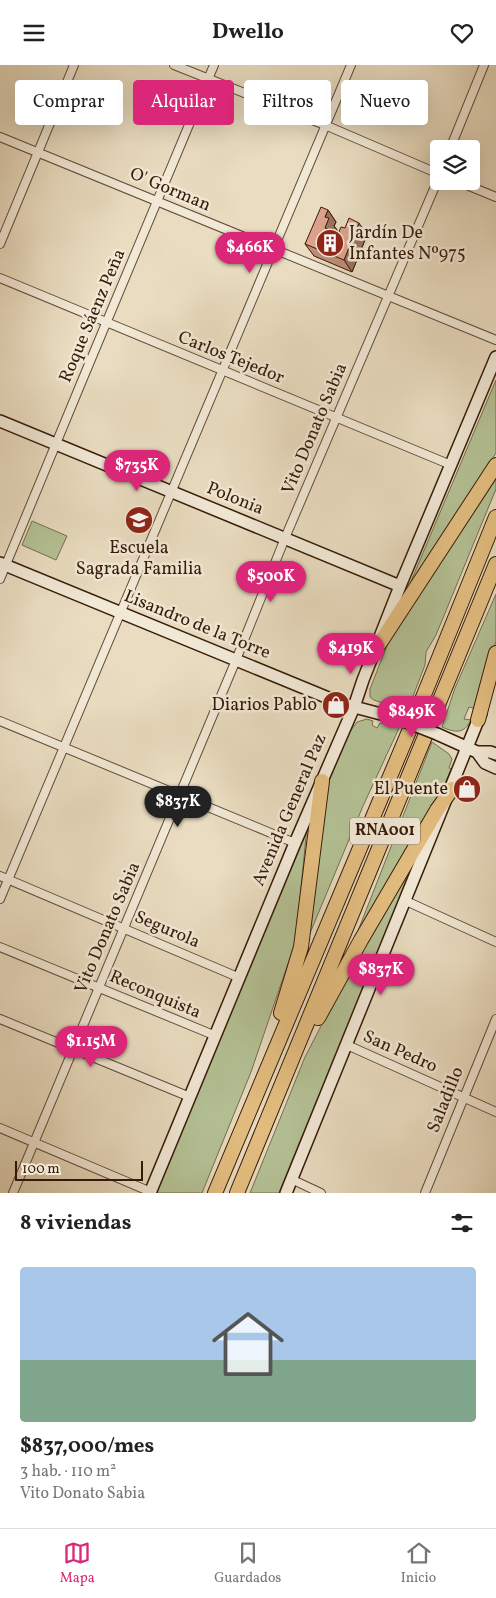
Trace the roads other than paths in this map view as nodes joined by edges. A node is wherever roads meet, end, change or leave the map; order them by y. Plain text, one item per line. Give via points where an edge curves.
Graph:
1 (74, 65) edge
2 (174, 65) edge
3 (214, 65) edge
4 (351, 65) edge
5 (484, 65) edge
6 (208, 78) junction
7 (244, 92) edge
8 (331, 111) edge
9 (325, 125) joint
10 (0, 137) edge
11 (454, 140) edge
12 (38, 152) junction
13 (430, 172) edge
14 (433, 190) edge
15 (479, 190) edge
16 (496, 197) edge
17 (157, 201) junction
18 (0, 244) edge
19 (272, 250) junction
20 (0, 278) edge
21 (387, 295) junction
22 (107, 323) junction
23 (496, 340) edge
24 (496, 357) edge
25 (223, 370) junction
26 (336, 417) junction
27 (0, 421) edge
28 (54, 444) junction
29 (451, 465) junction
30 (496, 465) edge
31 (170, 491) junction
32 (496, 517) edge
33 (285, 538) junction
34 (3, 564) edge
35 (496, 564) edge
36 (0, 579) edge
37 (400, 586) junction
38 (122, 613) junction
39 (374, 652) junction
40 (496, 653) edge
41 (236, 660) junction
42 (496, 679) edge
43 (354, 707) junction
44 (478, 720) junction
45 (0, 721) edge
46 (65, 748) junction
47 (472, 750) junction
48 (496, 754) edge
49 (496, 769) edge
50 (322, 781) junction
51 (452, 789) junction
52 (179, 796) junction
53 (295, 843) junction
54 (0, 876) edge
55 (8, 880) junction
56 (0, 899) edge
57 (406, 901) junction
58 (124, 928) junction
59 (496, 942) edge
60 (0, 947) edge
61 (240, 977) junction
62 (99, 987) junction
63 (0, 1019) edge
64 (496, 1019) edge
65 (216, 1036) junction
66 (347, 1045) junction
67 (74, 1048) junction
68 (260, 1081) junction
69 (190, 1097) junction
70 (464, 1097) junction
71 (276, 1098) junction
72 (496, 1112) edge
73 (0, 1128) edge
74 (34, 1142) junction
75 (291, 1179) junction
76 (150, 1192) edge
77 (13, 1193) edge
78 (215, 1193) edge
79 (237, 1193) edge
80 (286, 1193) edge
81 (321, 1193) edge
82 (425, 1193) edge

1 - 12 street
2 - 6 street
3 - 6 street, Roque Sáenz Peña
4 - 8 street
5 - 11 street
6 - 7 street
6 - 17 street, Roque Sáenz Peña
9 - 13 street
9 - 19 street
10 - 12 street, O' Gorman
12 - 17 street, O' Gorman
12 - 18 street
14 - 21 street, Vito Donato Sabia
15 - 16 street
17 - 19 street, O' Gorman
17 - 22 street, Roque Sáenz Peña
19 - 21 street, O' Gorman
19 - 25 street
20 - 22 street, Carlos Tejedor
21 - 23 street, O' Gorman
21 - 26 street, Vito Donato Sabia
22 - 25 street, Carlos Tejedor
22 - 28 street, Roque Sáenz Peña
24 - 29 street, Avenida General Paz
25 - 26 street, Carlos Tejedor
25 - 31 street
26 - 29 street, Carlos Tejedor
26 - 33 street, Vito Donato Sabia
27 - 28 street, Polonia
28 - 31 street, Polonia
28 - 34 street, Roque Sáenz Peña
29 - 37 street, Avenida General Paz
30 - 39 highway
31 - 33 street, Polonia
31 - 38 street
32 - 68 highway, RNA001
33 - 37 street, Polonia
33 - 41 street, Vito Donato Sabia
34 - 36 street, Roque Sáenz Peña
34 - 38 street, Lisandro de la Torre
35 - 71 highway, RNA001
37 - 39 street, Avenida General Paz
38 - 41 street, Lisandro de la Torre
38 - 46 street
39 - 43 street, Avenida General Paz
40 - 44 highway
41 - 43 street, Lisandro de la Torre
41 - 52 street, Vito Donato Sabia
42 - 44 street
43 - 47 street, Lisandro de la Torre, bridge via 396,718
43 - 50 street, Avenida General Paz
44 - 47 street
45 - 46 street
46 - 52 street
46 - 55 street
47 - 48 street
47 - 49 street
47 - 51 street
50 - 53 street, Avenida General Paz
50 - 68 highway via 301,947
51 - 57 street
51 - 71 highway via 342,973
52 - 53 street
52 - 58 street, Vito Donato Sabia
53 - 61 street, Avenida General Paz
54 - 55 street, Segurola
55 - 56 street
55 - 58 street, Segurola
57 - 59 street
57 - 66 street
58 - 61 street, Segurola
58 - 62 street, Vito Donato Sabia
60 - 62 street, Reconquista
61 - 65 street, Avenida General Paz
62 - 65 street, Reconquista
62 - 67 street, Vito Donato Sabia
63 - 67 street
64 - 70 street, Saladillo
65 - 69 street, Avenida General Paz
66 - 70 street, San Pedro
66 - 75 street
67 - 69 street
67 - 74 street, Vito Donato Sabia
68 - 78 highway, RNA001
69 - 76 street, Avenida General Paz
70 - 72 street, San Pedro
70 - 82 street, Saladillo
71 - 79 highway, RNA001
73 - 74 street
74 - 76 street
74 - 77 street, Vito Donato Sabia
75 - 80 street
75 - 81 street

